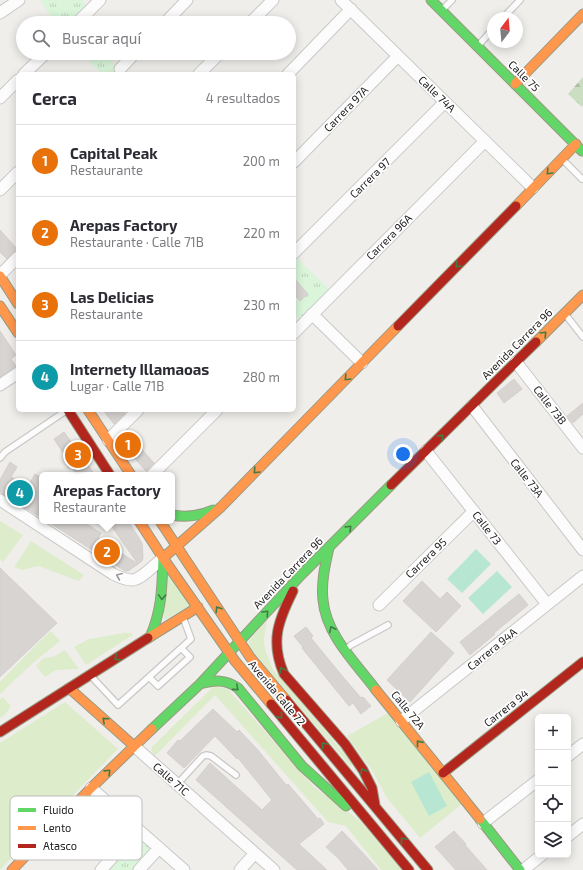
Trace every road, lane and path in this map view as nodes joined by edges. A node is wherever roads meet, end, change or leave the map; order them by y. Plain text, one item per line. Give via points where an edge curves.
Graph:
1 (19, 0) edge
2 (100, 0) edge
3 (187, 0) edge
4 (273, 0) edge
5 (341, 0) edge
6 (431, 0) edge
7 (452, 0) edge
8 (520, 0) edge
9 (351, 10) junction
10 (442, 10) junction
11 (509, 12) edge
12 (0, 13) edge
13 (583, 14) edge
14 (84, 16) edge
15 (172, 16) edge
16 (257, 16) edge
17 (487, 35) edge
18 (477, 46) junction
19 (398, 56) junction
20 (39, 60) edge
21 (128, 60) edge
22 (213, 60) edge
23 (120, 68) dead end
24 (26, 72) edge
25 (201, 72) edge
26 (290, 72) edge
27 (16, 82) edge
28 (515, 84) junction
29 (0, 98) edge
30 (445, 102) junction
31 (485, 142) junction
32 (576, 144) junction
33 (583, 152) edge
34 (562, 159) junction
35 (296, 160) edge
36 (16, 174) edge
37 (582, 179) edge
38 (533, 188) junction
39 (0, 190) edge
40 (296, 252) edge
41 (16, 259) edge
42 (0, 276) edge
43 (583, 294) edge
44 (16, 301) edge
45 (1, 309) edge
46 (564, 313) junction
47 (312, 314) junction
48 (16, 331) edge
49 (296, 331) edge
50 (583, 337) edge
51 (516, 362) junction
52 (362, 363) junction
53 (16, 374) edge
54 (0, 385) edge
55 (472, 406) junction
56 (65, 412) edge
57 (69, 412) edge
58 (89, 412) edge
59 (136, 412) edge
60 (215, 412) edge
61 (108, 440) junction
62 (583, 448) edge
63 (426, 451) junction
64 (0, 458) edge
65 (108, 472) edge
66 (129, 472) edge
67 (155, 472) edge
68 (0, 500) edge
69 (221, 507) junction
70 (474, 511) junction
71 (175, 516) edge
72 (141, 524) edge
73 (162, 524) edge
74 (176, 546) junction
75 (329, 547) junction
76 (583, 550) edge
77 (163, 558) junction
78 (301, 575) junction
79 (583, 576) edge
80 (379, 604) dead end
81 (547, 604) junction
82 (198, 608) junction
83 (183, 616) junction
84 (388, 626) dead end
85 (150, 637) junction
86 (239, 642) junction
87 (181, 648) junction
88 (345, 650) junction
89 (229, 654) junction
90 (583, 662) edge
91 (90, 675) junction
92 (149, 677) junction
93 (200, 684) junction
94 (69, 688) junction
95 (401, 721) junction
96 (0, 732) edge
97 (583, 744) edge
98 (134, 746) junction
99 (571, 754) edge
100 (443, 774) junction
101 (236, 775) dead end
102 (179, 782) junction
103 (535, 782) edge
104 (91, 788) junction
105 (83, 796) edge
106 (100, 796) edge
107 (376, 808) junction
108 (483, 823) junction
109 (583, 824) edge
110 (374, 828) junction
111 (142, 833) edge
112 (571, 834) edge
113 (158, 848) junction
114 (255, 853) junction
115 (538, 858) edge
116 (23, 860) edge
117 (111, 860) edge
118 (13, 870) edge
119 (102, 870) edge
120 (138, 870) edge
121 (184, 870) edge
122 (240, 870) edge
123 (274, 870) edge
124 (409, 870) edge
125 (428, 870) edge
126 (521, 870) edge

1 - 12 street
2 - 14 street
3 - 15 street
4 - 16 street
5 - 9 street, Calle 74A
6 - 10 main road, Calle 75
7 - 10 lane
8 - 11 lane
9 - 19 street, Calle 74A
9 - 26 street
10 - 18 main road, Calle 75
13 - 28 main road
17 - 18 lane
18 - 28 main road, Calle 75
19 - 30 street, Calle 74A
19 - 35 street, Carrera 97A
20 - 24 street
21 - 23 street
22 - 25 street
27 - 29 street
28 - 32 main road, Calle 75
30 - 31 street, Calle 74A
30 - 40 street, Carrera 97
31 - 38 street, Calle 74A
31 - 47 street, Carrera 96A
32 - 33 main road, Calle 75
32 - 34 main road
34 - 37 lane
34 -> 38 main road
36 - 39 street
38 -> 52 main road
41 - 42 street
42 - 44 main road
43 - 46 main road, Avenida Carrera 96
45 - 48 main road
46 - 50 lane
51 -> 46 main road, Avenida Carrera 96
47 - 49 street, Carrera 96A
47 - 52 street
51 - 55 main road, Avenida Carrera 96
51 - 62 street, Calle 73B
52 -> 69 main road
53 - 54 street
63 -> 55 main road, Avenida Carrera 96
55 - 76 street, Calle 73A
56 - 64 lane via 5,452
57 - 65 main road
58 - 61 main road
59 - 61 street
60 - 67 street
61 - 66 main road
63 - 70 street, Calle 73
75 -> 63 main road, Avenida Carrera 96
77 -> 68 street via 137,579 121,578
69 - 71 main road via 199,515
69 - 74 main road
70 - 80 street, Carrera 95
70 - 81 street, Calle 73
72 - 77 main road, Avenida Calle 72
73 - 74 main road, Avenida Calle 72
74 - 77 main road
86 -> 74 main road, Avenida Calle 72
75 - 78 main road, Avenida Carrera 96
88 -> 75 main road, Calle 72A via 331,629 323,606 322,586
77 - 82 main road, Avenida Calle 72
77 -> 85 main road via 162,606 158,623
86 -> 78 main road, Avenida Carrera 96
107 -> 78 main road via 372,788 363,770 284,674 279,664 276,649 278,624
79 - 81 street, Carrera 94A
81 - 95 street, Carrera 94A
82 - 83 main road
82 - 89 main road, Avenida Calle 72
83 - 85 main road
83 - 87 lane via 191,639
84 - 88 lane
85 -> 91 main road
86 - 89 main road, Avenida Carrera 96
107 -> 86 main road, Avenida Calle 72
87 - 92 lane
87 - 92 lane via 190,657 158,686
88 - 95 main road, Calle 72A
89 - 93 main road, Avenida Carrera 96
89 -> 110 main road, Avenida Calle 72
90 - 100 main road, Carrera 94
91 - 92 lane via 118,705
91 - 94 main road
93 - 98 main road, Avenida Carrera 96
93 -> 110 main road via 219,679 238,688 302,766
94 - 96 main road
98 -> 94 main road, Calle 71C
100 -> 95 main road, Calle 72A
97 - 99 street
98 - 102 street, Calle 71C
104 -> 98 main road, Avenida Carrera 96
100 - 108 main road, Calle 72A
101 - 102 lane via 206,755
102 - 114 street, Calle 71C
103 - 108 street
104 - 105 main road, Avenida Carrera 96
104 - 106 street
125 -> 107 main road, Avenida Calle 72
108 - 126 main road, Calle 72A
109 - 112 street
110 - 124 main road, Avenida Calle 72
111 - 113 street
113 - 120 street
113 - 121 street
114 - 122 street
114 - 123 street, Calle 71C
115 - 126 street
116 - 118 main road, Avenida Carrera 96
117 - 119 street

